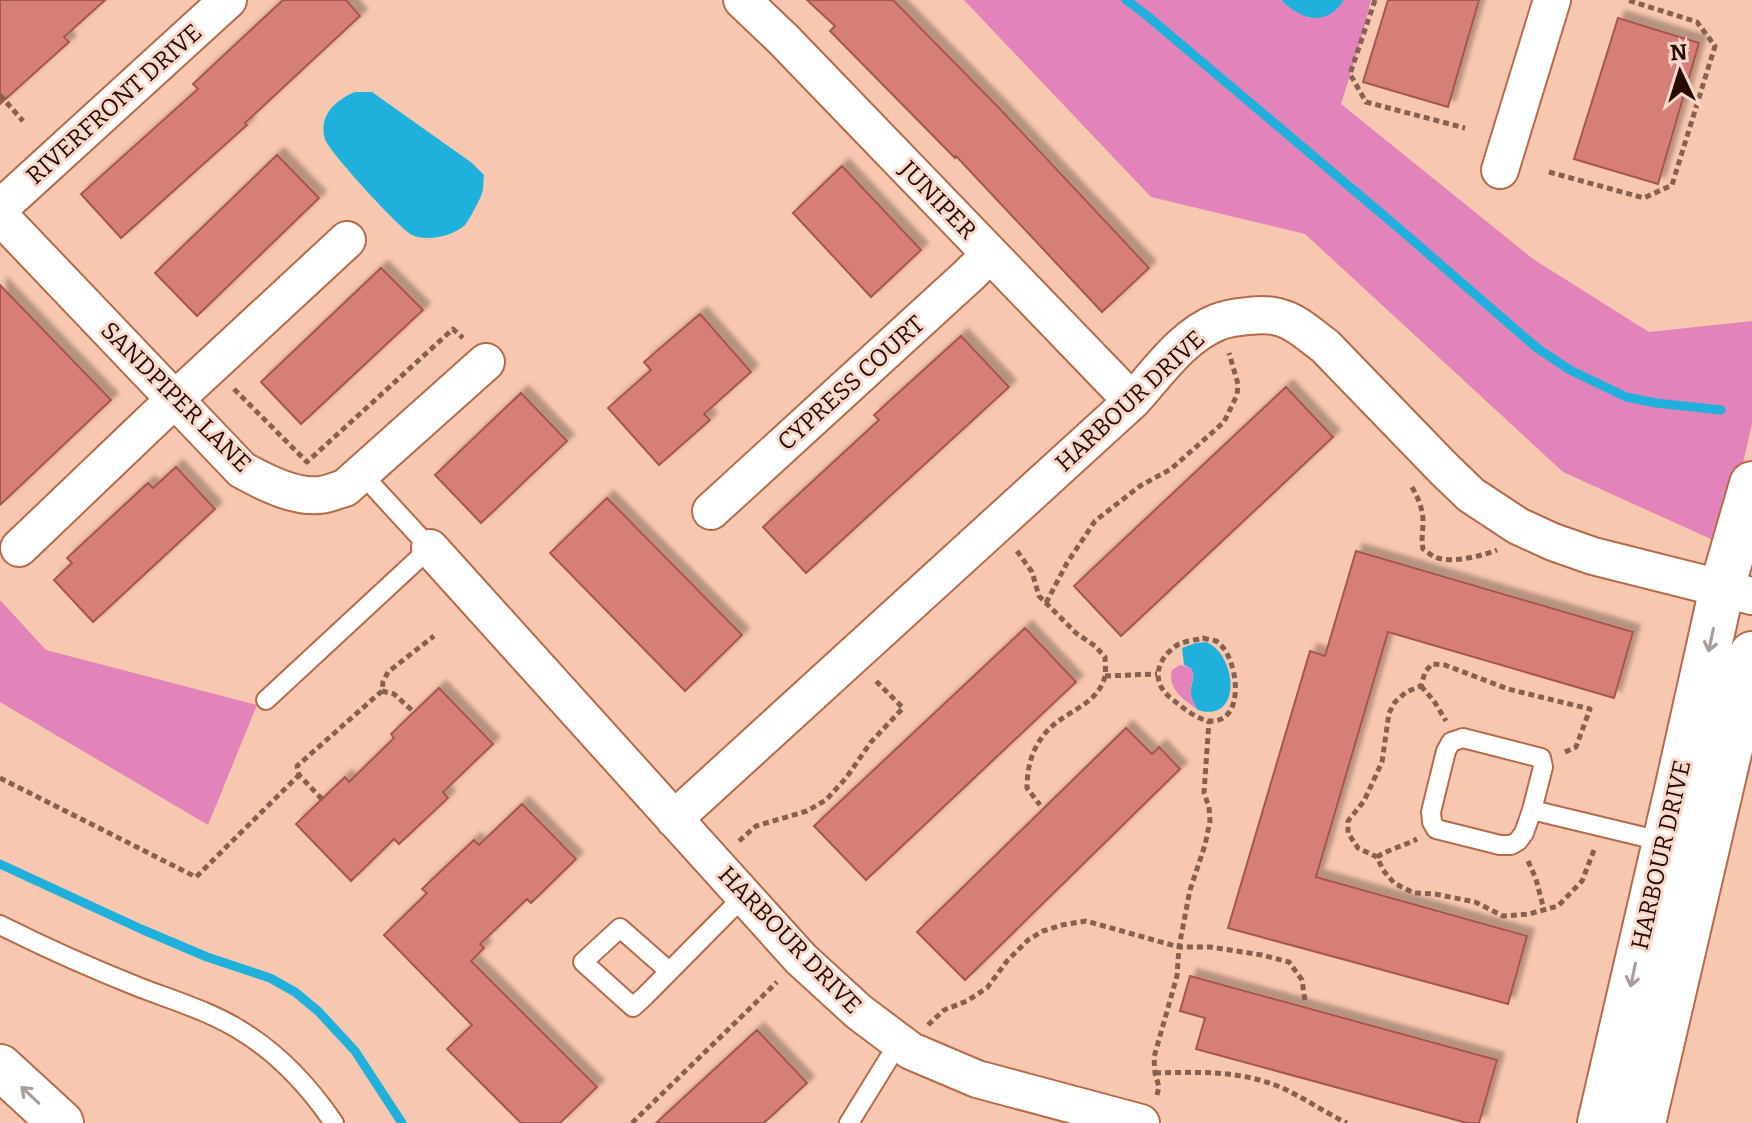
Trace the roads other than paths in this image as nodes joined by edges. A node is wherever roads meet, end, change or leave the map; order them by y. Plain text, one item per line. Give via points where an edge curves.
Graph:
1 (228, 0) edge
2 (742, 0) edge
3 (1552, 0) edge
4 (1500, 170) dead end
5 (0, 208) edge
6 (0, 216) edge
7 (347, 240) dead end
8 (990, 254) junction
9 (486, 362) road end
10 (175, 400) junction
11 (1132, 401) junction
12 (362, 474) junction
13 (1752, 484) edge
14 (711, 511) dead end
15 (19, 548) dead end
16 (430, 548) junction
17 (1737, 592) edge
18 (1752, 654) edge
19 (266, 700) dead end
20 (1712, 759) junction
21 (1532, 810) junction
22 (674, 819) junction
23 (1686, 846) junction
24 (744, 896) junction
25 (0, 925) edge
26 (669, 971) junction
27 (905, 1047) junction
28 (0, 1067) edge
29 (1134, 1122) edge
30 (61, 1123) edge
31 (334, 1123) edge
32 (849, 1123) edge
33 (1600, 1123) edge
34 (1643, 1123) edge

1 - 5 street, RIVERFRONT DRIVE
2 - 8 street, JUNIPER
3 - 4 street
6 - 10 street, SANDPIPER LANE
7 - 10 street
8 - 11 street, JUNIPER
8 - 14 street, CYPRESS COURT
9 - 12 street, SANDPIPER LANE
10 - 12 street, SANDPIPER LANE via 242,470 266,483 319,496 345,488
10 - 15 street
11 - 17 street, HARBOUR DRIVE via 1201,331 1219,321 1263,314 1281,317 1325,346 1471,495 1518,526 1593,556
11 - 22 street, HARBOUR DRIVE
12 - 16 lane, HARBOUR DRIVE
13 - 17 main road, HARBOUR DRIVE
16 - 19 lane
16 - 22 street, HARBOUR DRIVE
17 -> 20 main road, HARBOUR DRIVE
18 - 20 main road, HARBOUR DRIVE
20 - 23 main road, HARBOUR DRIVE
21 - 21 lane via 1524,833 1511,845 1436,829 1431,812 1451,742 1463,738 1541,758
21 - 23 lane
22 - 24 street, HARBOUR DRIVE
23 -> 33 main road, HARBOUR DRIVE
23 - 34 main road, HARBOUR DRIVE
24 - 26 lane
24 - 27 street, HARBOUR DRIVE via 801,959
25 - 31 lane via 219,1018 276,1057
26 - 26 lane via 633,1007 583,962 620,928
27 - 29 street, HARBOUR DRIVE via 977,1079
27 - 32 lane
30 -> 28 main road

